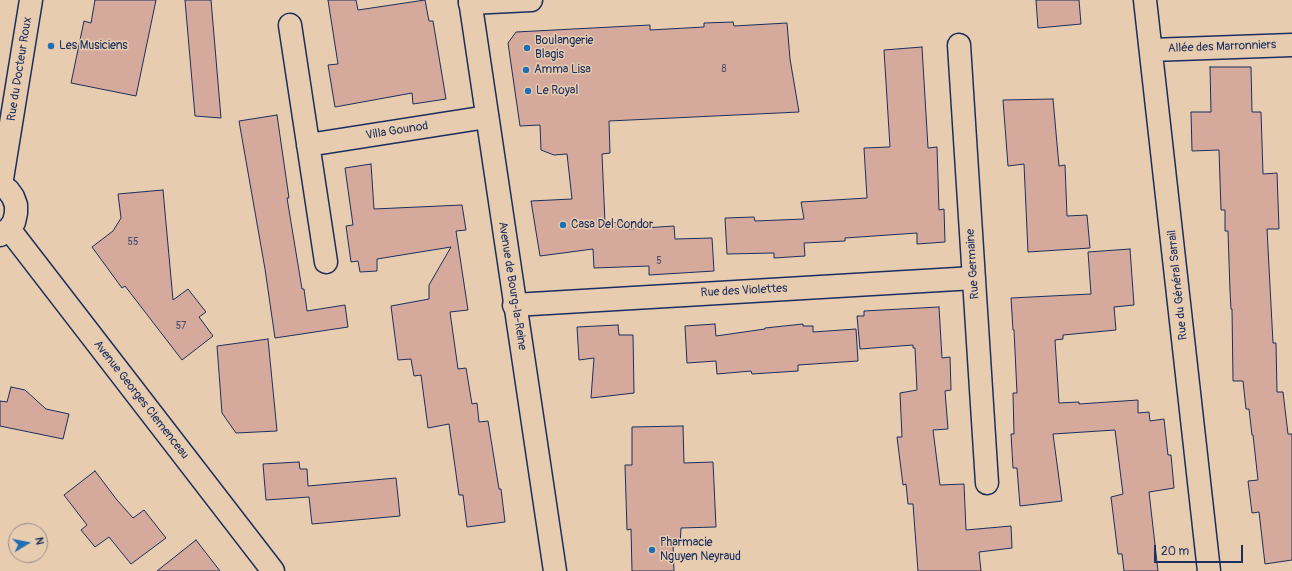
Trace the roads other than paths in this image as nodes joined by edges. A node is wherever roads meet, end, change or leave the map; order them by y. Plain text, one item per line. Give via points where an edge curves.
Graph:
1 (31, 0) edge
2 (532, 0) edge
3 (1145, 0) edge
4 (470, 2) edge
5 (290, 25) dead end
6 (959, 45) dead end
7 (1292, 45) edge
8 (1151, 50) junction
9 (487, 117) junction
10 (308, 145) junction
11 (1, 185) edge
12 (5, 232) edge
13 (326, 262) dead end
14 (974, 278) junction
15 (514, 305) junction
16 (987, 483) dead end
17 (273, 571) edge
18 (555, 571) edge
19 (1210, 571) edge

1 - 11 street, Rue du Docteur Roux
2 - 4 street
3 - 8 street, Rue du Général Sarrail
4 - 9 street, Avenue de Bourg-la-Reine
5 - 10 street
6 - 14 street, Rue Germaine
7 - 8 street, Allée des Marronniers
8 - 19 street, Rue du Général Sarrail
9 - 10 street, Villa Gounod
9 - 15 street, Avenue de Bourg-la-Reine
10 - 13 street
11 - 12 street via 11,194 16,205 14,222
12 - 17 street, Avenue Georges Clemenceau
14 - 15 street, Rue des Violettes
14 - 16 street, Rue Germaine
15 - 18 street, Avenue de Bourg-la-Reine

